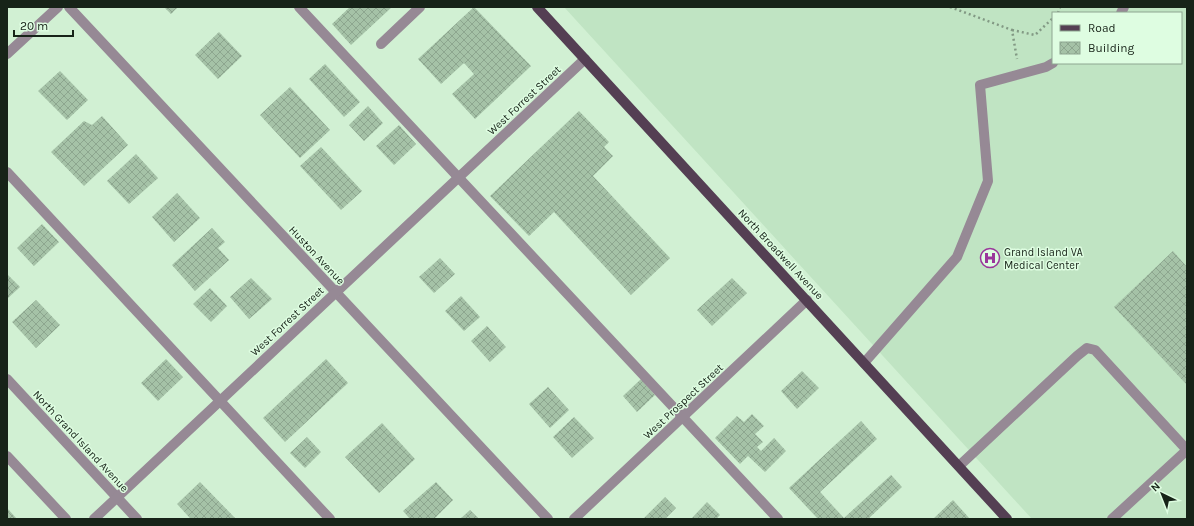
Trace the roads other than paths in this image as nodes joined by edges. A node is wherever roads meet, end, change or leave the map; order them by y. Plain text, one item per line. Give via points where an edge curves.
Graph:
1 (58, 7) edge
2 (69, 7) edge
3 (298, 7) edge
4 (420, 7) edge
5 (537, 7) edge
6 (381, 44) dead end
7 (7, 54) edge
8 (585, 59) junction
9 (1052, 63) edge
10 (7, 172) edge
11 (459, 178) junction
12 (336, 292) junction
13 (807, 300) junction
14 (864, 363) junction
15 (7, 379) edge
16 (220, 401) junction
17 (683, 417) junction
18 (1187, 450) edge
19 (7, 456) edge
20 (959, 466) junction
21 (117, 497) junction
22 (66, 519) edge
23 (94, 519) edge
24 (137, 519) edge
25 (330, 519) edge
26 (548, 519) edge
27 (574, 519) edge
28 (778, 519) edge
29 (1008, 519) edge
30 (1112, 519) edge

1 - 7 street
2 - 12 street, Huston Avenue
3 - 11 street
4 - 6 street
5 - 8 main road, North Broadwell Avenue
8 - 11 street, West Forrest Street
8 - 13 main road, North Broadwell Avenue
9 - 14 street via 1046,67 980,85 988,182 957,257
10 - 16 street
11 - 12 street, West Forrest Street
11 - 17 street
12 - 16 street, West Forrest Street
12 - 26 street, Huston Avenue
13 - 14 main road, North Broadwell Avenue
13 - 17 street, West Prospect Street
14 - 20 main road, North Broadwell Avenue
15 - 21 street, North Grand Island Avenue
16 - 21 street, West Forrest Street
16 - 25 street
17 - 27 street, West Prospect Street
17 - 28 street
18 - 20 street via 1095,350 1087,348
18 - 30 street
19 - 22 street
20 - 29 main road, North Broadwell Avenue
21 - 23 street, West Forrest Street
21 - 24 street, North Grand Island Avenue

